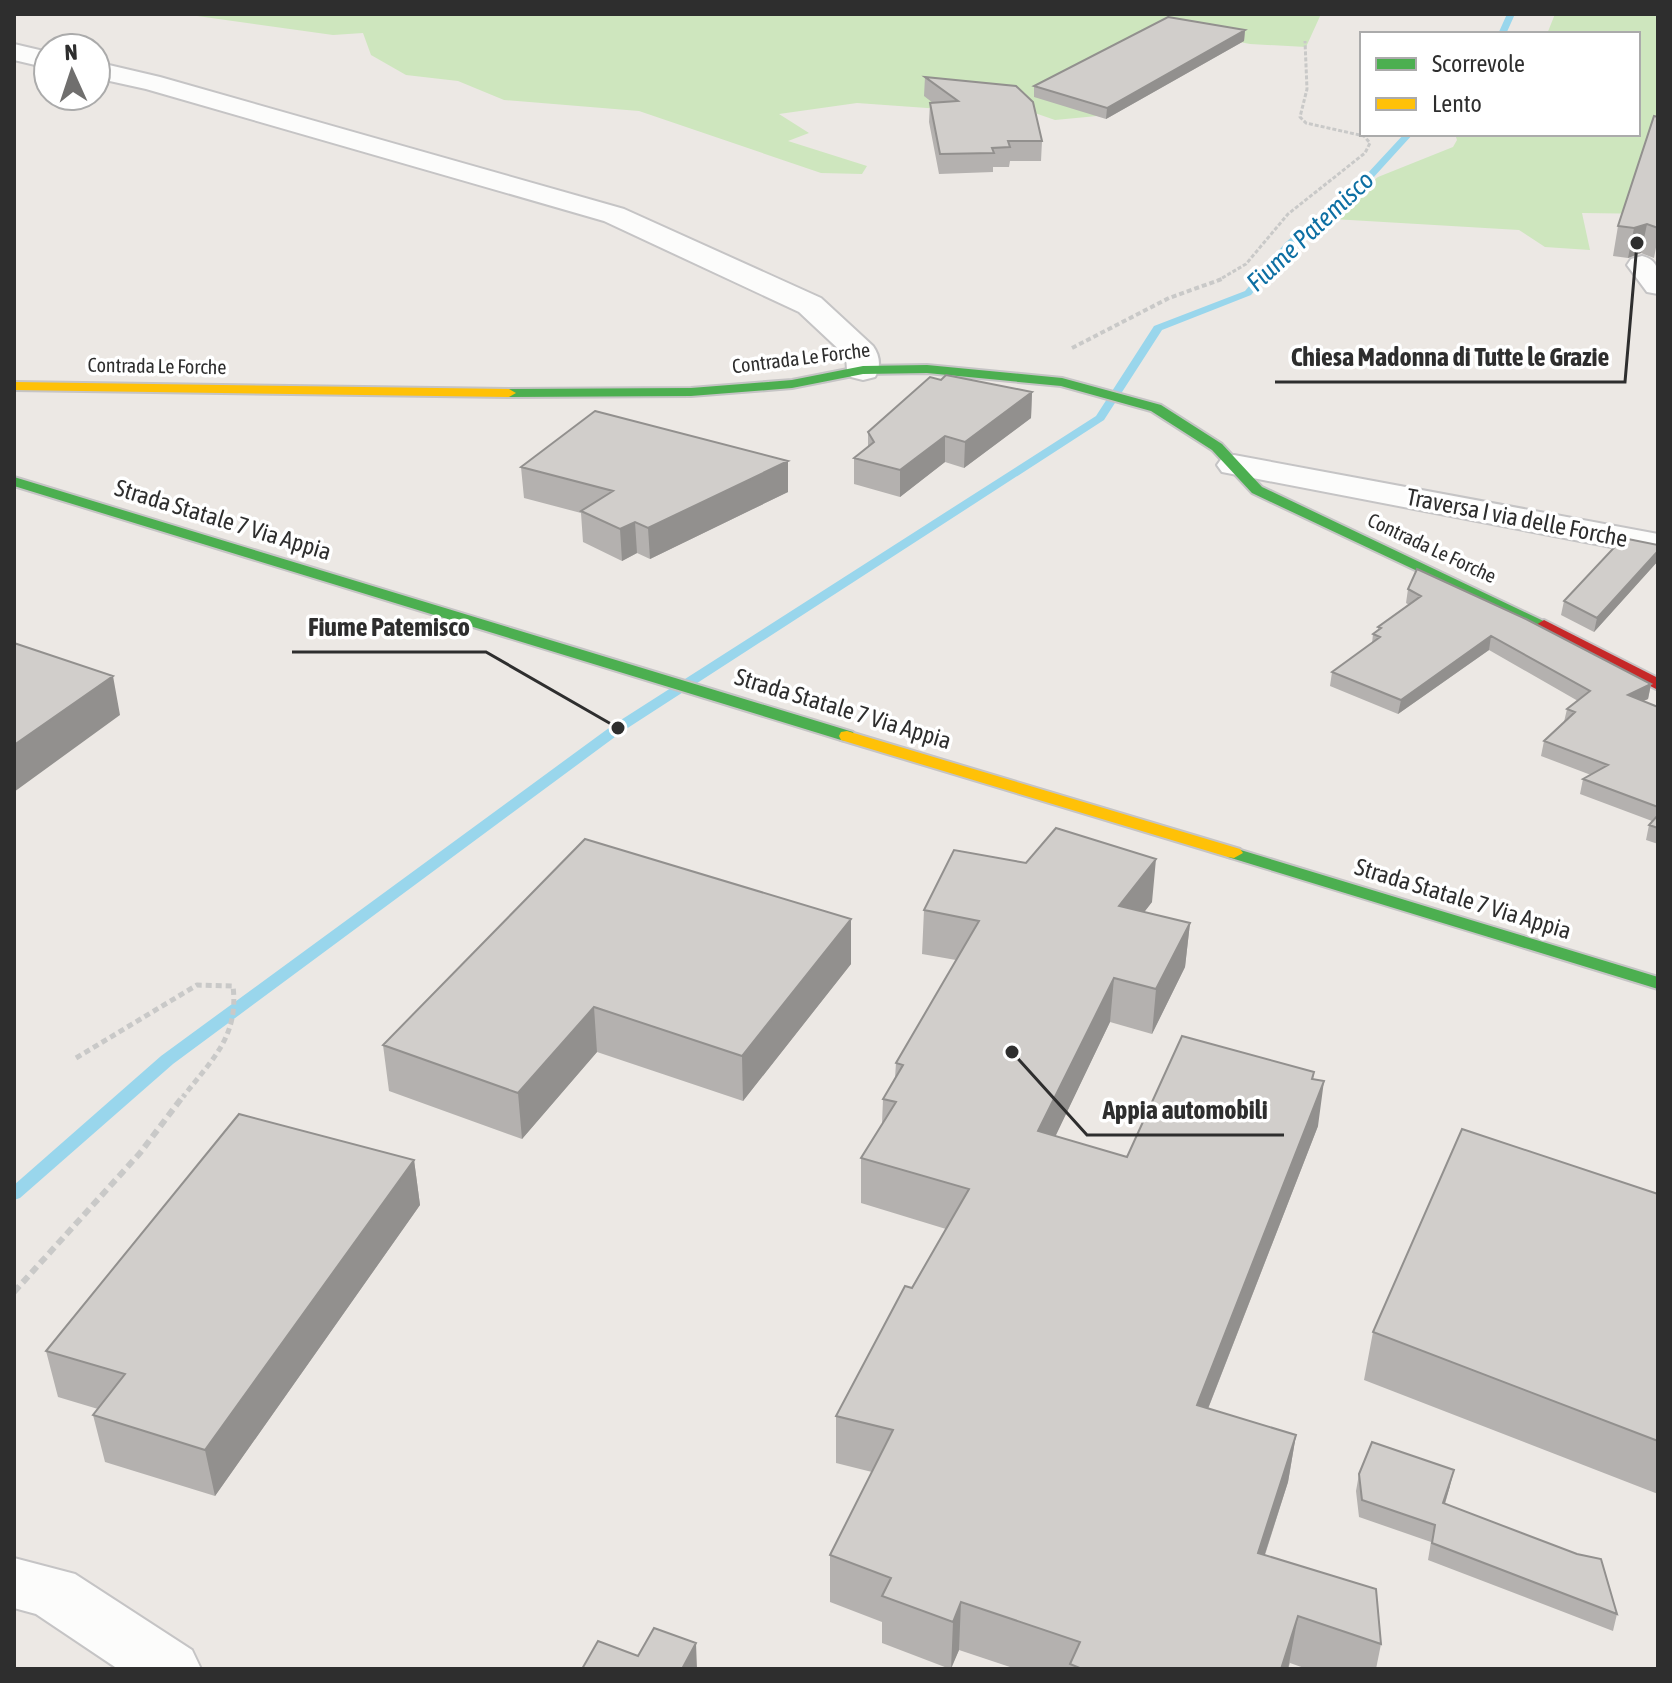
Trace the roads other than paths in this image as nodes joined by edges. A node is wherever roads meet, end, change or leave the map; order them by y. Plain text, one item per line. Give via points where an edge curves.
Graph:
1 (112, 73) edge
2 (863, 370) junction
3 (14, 386) edge
4 (1234, 465) junction
5 (14, 481) edge
6 (1658, 545) edge
7 (1658, 685) edge
8 (1658, 983) edge
9 (14, 1583) edge
10 (169, 1669) edge

1 - 2 street via 614,215 810,305 862,353
2 - 3 street, Contrada Le Forche via 792,384 691,392
2 - 4 street, Contrada Le Forche via 927,369 1062,382 1156,408 1217,447
4 - 6 street, Traversa I via delle Forche
4 - 7 street, Contrada Le Forche via 1257,490 1539,622
5 - 8 street, Strada Statale 7 Via Appia
9 - 10 street via 53,1592

